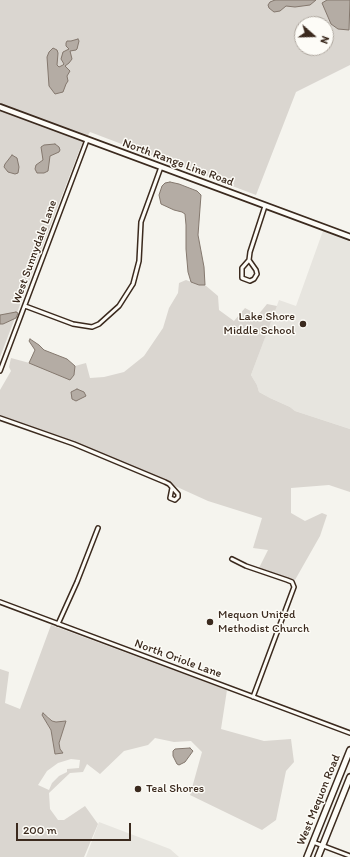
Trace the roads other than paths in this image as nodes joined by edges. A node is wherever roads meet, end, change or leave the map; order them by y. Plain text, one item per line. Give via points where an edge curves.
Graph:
1 (0, 107) edge
2 (87, 140) junction
3 (161, 167) junction
4 (265, 206) junction
5 (350, 237) edge
6 (249, 260) junction
7 (25, 306) junction
8 (0, 371) edge
9 (0, 418) edge
10 (172, 488) dead end
11 (98, 528) dead end
12 (232, 559) dead end
13 (0, 602) edge
14 (58, 624) junction
15 (253, 696) junction
16 (350, 732) edge
17 (350, 750) edge
18 (350, 777) edge
19 (313, 842) junction
20 (322, 846) junction
21 (350, 856) edge
22 (307, 857) edge
23 (318, 857) edge

1 - 2 street, North Range Line Road
2 - 3 street, North Range Line Road
2 - 7 street, West Sunnydale Lane
3 - 4 street, North Range Line Road
3 - 7 street via 141,222 139,261 133,284 119,306 92,327 73,324
4 - 5 street, North Range Line Road
4 - 6 street
6 - 6 street via 241,273 242,278 250,281 254,279 256,270
7 - 8 street, West Sunnydale Lane
9 - 10 street via 74,444 165,482
11 - 14 street
12 - 15 street via 292,582 294,587
13 - 14 street, North Oriole Lane
14 - 15 street, North Oriole Lane
15 - 16 street, North Oriole Lane
17 - 19 main road, West Mequon Road
18 - 20 main road, West Mequon Road
19 - 20 street
19 - 22 main road, West Mequon Road
20 - 21 street
20 - 23 main road, West Mequon Road

